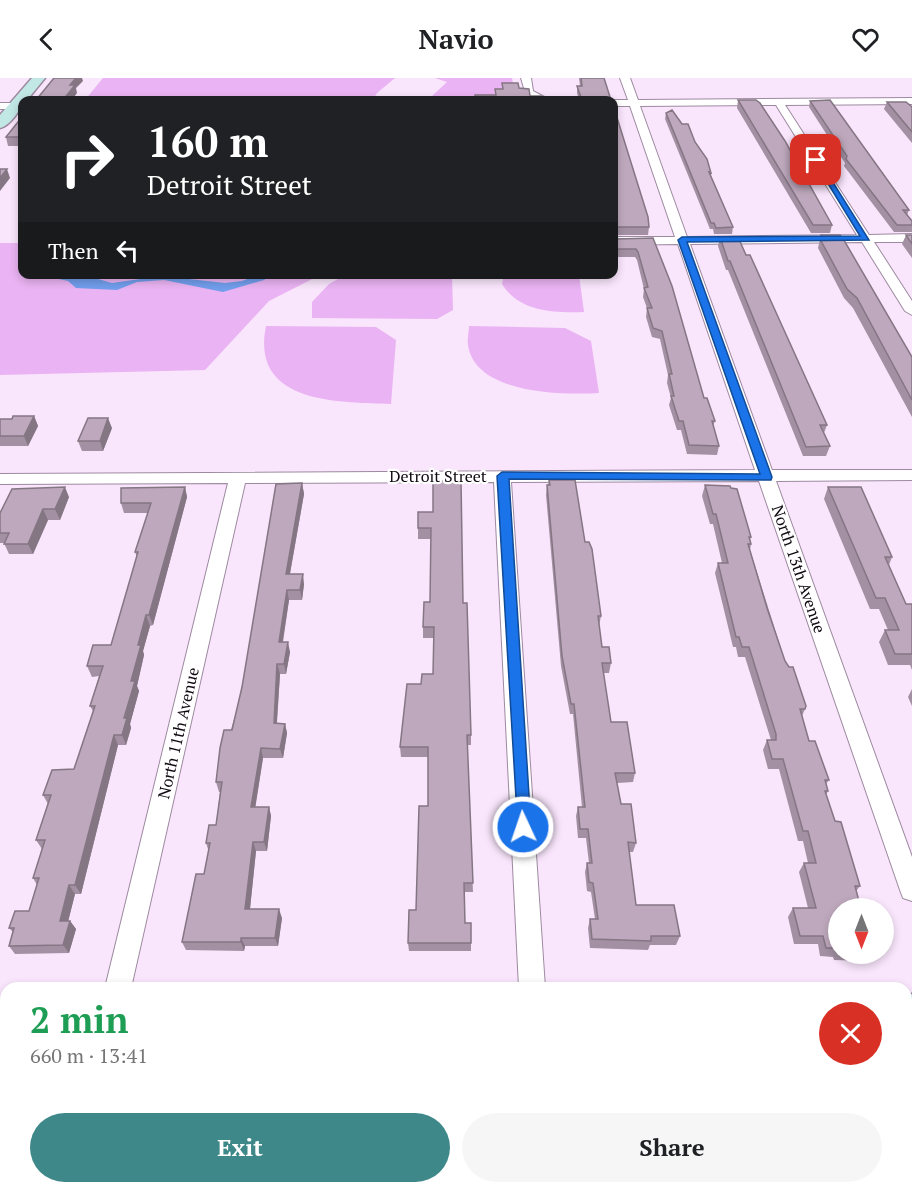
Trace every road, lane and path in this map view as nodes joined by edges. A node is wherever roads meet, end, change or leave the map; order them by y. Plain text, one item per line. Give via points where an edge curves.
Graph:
1 (39, 78) edge
2 (526, 78) edge
3 (625, 78) edge
4 (26, 96) edge
5 (536, 96) edge
6 (912, 101) edge
7 (778, 102) junction
8 (618, 103) edge
9 (634, 103) junction
10 (18, 105) edge
11 (0, 106) edge
12 (18, 106) edge
13 (0, 123) edge
14 (866, 238) junction
15 (912, 238) edge
16 (682, 240) junction
17 (618, 241) edge
18 (912, 312) edge
19 (502, 476) junction
20 (912, 476) edge
21 (767, 477) junction
22 (238, 478) junction
23 (0, 479) edge
24 (912, 890) edge
25 (119, 982) edge
26 (532, 982) edge

1 - 4 street
2 - 5 street via 529,93
3 - 9 street, North 13th Avenue
6 - 7 street
7 - 9 street
7 - 14 street
8 - 9 street
9 - 16 street, North 13th Avenue
10 - 11 street
12 - 13 street
14 - 15 street
14 - 16 street
14 - 18 street
16 - 17 street
16 - 21 street, North 13th Avenue
19 - 21 street, Detroit Street
19 - 22 street, Detroit Street
19 - 26 street
20 - 21 street, Detroit Street
21 - 24 street, North 13th Avenue
22 - 23 street, Detroit Street
22 - 25 street, North 11th Avenue

